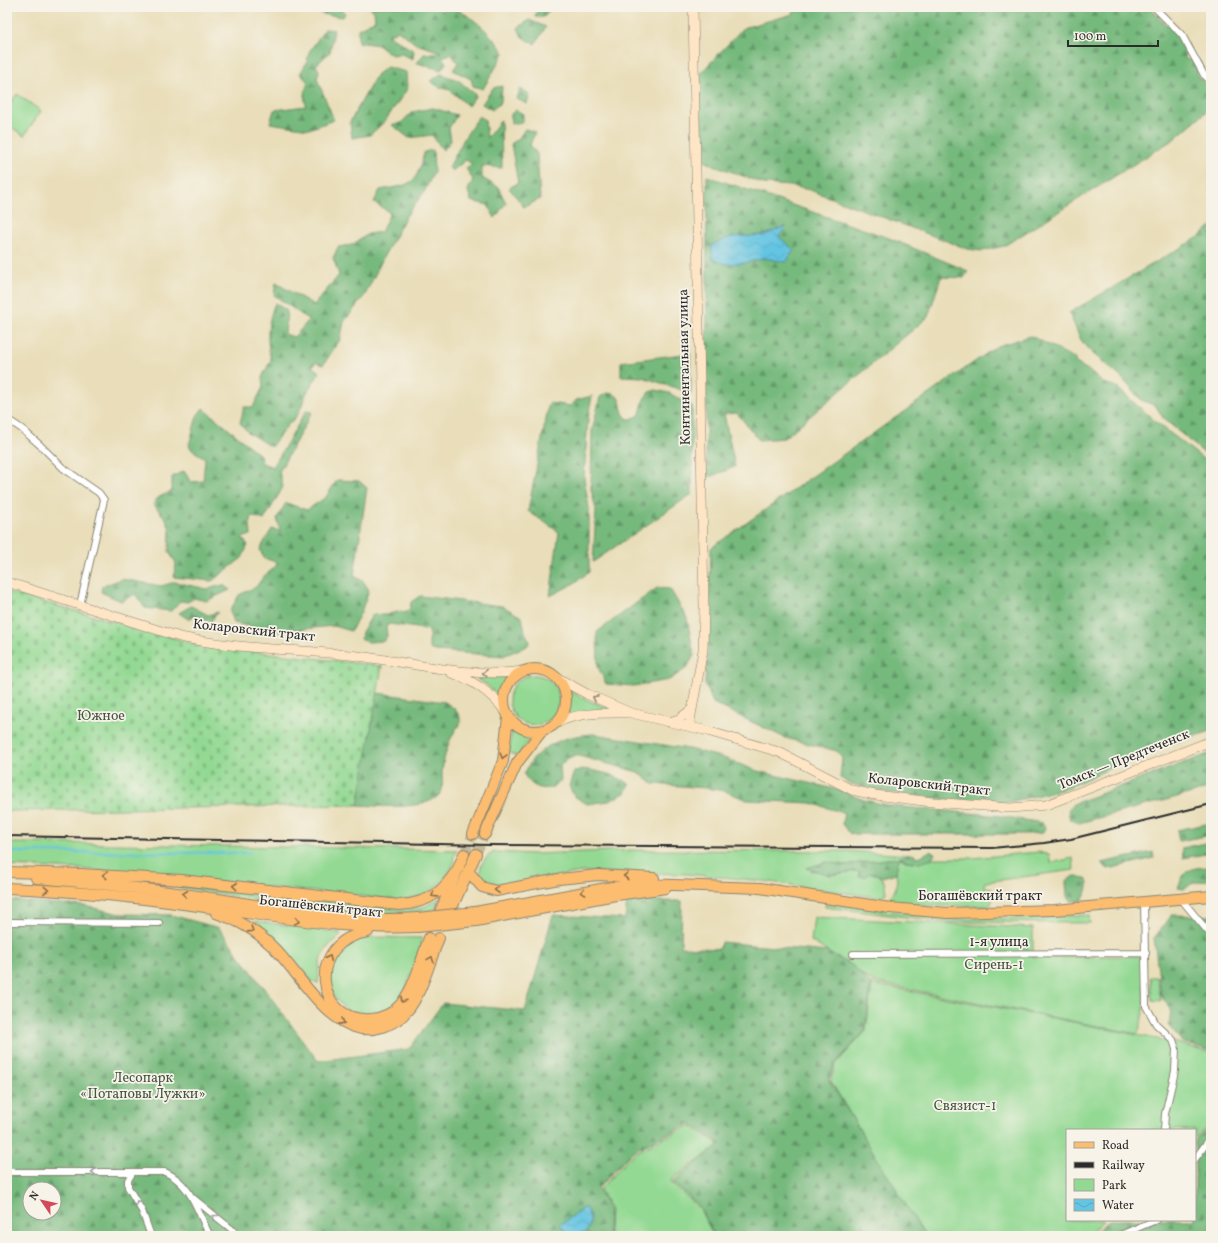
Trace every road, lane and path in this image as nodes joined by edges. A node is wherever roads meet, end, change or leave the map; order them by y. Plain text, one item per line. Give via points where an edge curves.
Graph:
1 (693, 7) edge
2 (1154, 7) edge
3 (1211, 81) edge
4 (7, 419) edge
5 (7, 582) edge
6 (80, 605) junction
7 (432, 667) junction
8 (524, 670) junction
9 (554, 676) junction
10 (692, 710) junction
11 (631, 713) junction
12 (507, 715) junction
13 (670, 722) junction
14 (556, 723) junction
15 (688, 726) junction
16 (542, 730) junction
17 (704, 730) junction
18 (1211, 741) edge
19 (1046, 805) joint
20 (473, 834) tunnel mouth
21 (485, 834) tunnel mouth
22 (464, 854) tunnel mouth
23 (476, 854) tunnel mouth
24 (464, 869) junction
25 (7, 872) edge
26 (7, 876) edge
27 (677, 885) junction
28 (7, 888) edge
29 (1211, 896) edge
30 (1181, 899) junction
31 (1144, 903) junction
32 (175, 904) junction
33 (451, 910) dead end
34 (440, 912) dead end
35 (7, 922) edge
36 (159, 923) dead end
37 (418, 923) junction
38 (399, 928) junction
39 (1211, 935) edge
40 (1146, 953) junction
41 (853, 954) dead end
42 (1164, 1129) edge
43 (1211, 1137) edge
44 (1196, 1158) edge
45 (7, 1172) edge
46 (133, 1172) junction
47 (191, 1196) junction
48 (1154, 1221) edge
49 (151, 1236) edge
50 (210, 1236) edge
51 (240, 1236) edge
52 (1118, 1236) edge

1 - 10 main road, Континентальная улица via 704,612 703,650
2 - 3 street via 1182,35 1204,75
4 - 6 street via 22,429 63,468 99,493 104,500
5 - 6 main road, Коларовский тракт
6 - 7 main road, Коларовский тракт via 180,637 208,643 349,655
8 -> 7 main road, Коларовский тракт via 492,674
7 - 12 main road, Коларовский тракт via 482,687 497,700
8 - 9 main road via 540,669
8 - 12 main road via 514,676 505,690 503,701
11 -> 9 main road via 593,697
9 - 14 main road via 561,684 566,698 565,709
10 - 13 main road
10 - 15 main road, Континентальная улица
10 - 17 main road
11 - 13 main road, Коларовский тракт
11 - 14 main road via 584,714
12 - 16 main road via 516,725 526,730
12 -> 20 main road via 502,761
13 - 15 main road, Коларовский тракт
14 - 16 main road
15 - 17 main road, Коларовский тракт
16 - 21 main road via 517,763
17 - 19 main road, Коларовский тракт via 779,752 843,786 864,793 932,802 1010,808
18 - 19 main road, Томск — Предтеченск
22 - 24 main road
23 - 24 main road
24 -> 25 main road via 435,895 417,903 399,904 175,880
27 -> 24 main road via 655,878 598,875 489,891 478,884
24 - 33 main road
24 - 34 main road
37 -> 26 main road, Богашёвский тракт via 331,915 146,888
27 - 31 main road, Богашёвский тракт via 760,888 890,908 948,913 1055,910
27 - 37 main road, Богашёвский тракт, bridge via 475,917
28 -> 32 main road, Богашёвский тракт via 79,892
29 - 30 main road, Богашёвский тракт
30 - 31 main road, Богашёвский тракт
30 - 39 street
31 - 40 street
32 -> 38 main road, Богашёвский тракт via 329,925
32 -> 38 main road via 224,915 256,932 282,956 330,1013 344,1024 362,1029 390,1025 408,1011 417,994 434,938 406,995 386,1016 368,1020 341,1011 330,998 325,983 325,967 333,951 356,934
35 - 36 street
37 - 38 main road, Богашёвский тракт
40 - 41 street, 1-я улица
40 - 42 street via 1146,1006 1156,1024 1173,1040 1176,1049 1175,1071
43 - 44 street
46 -> 45 street
46 - 47 street via 165,1172 179,1180
49 -> 46 street via 142,1211 127,1184
47 - 50 street
51 -> 47 street
48 - 52 street

